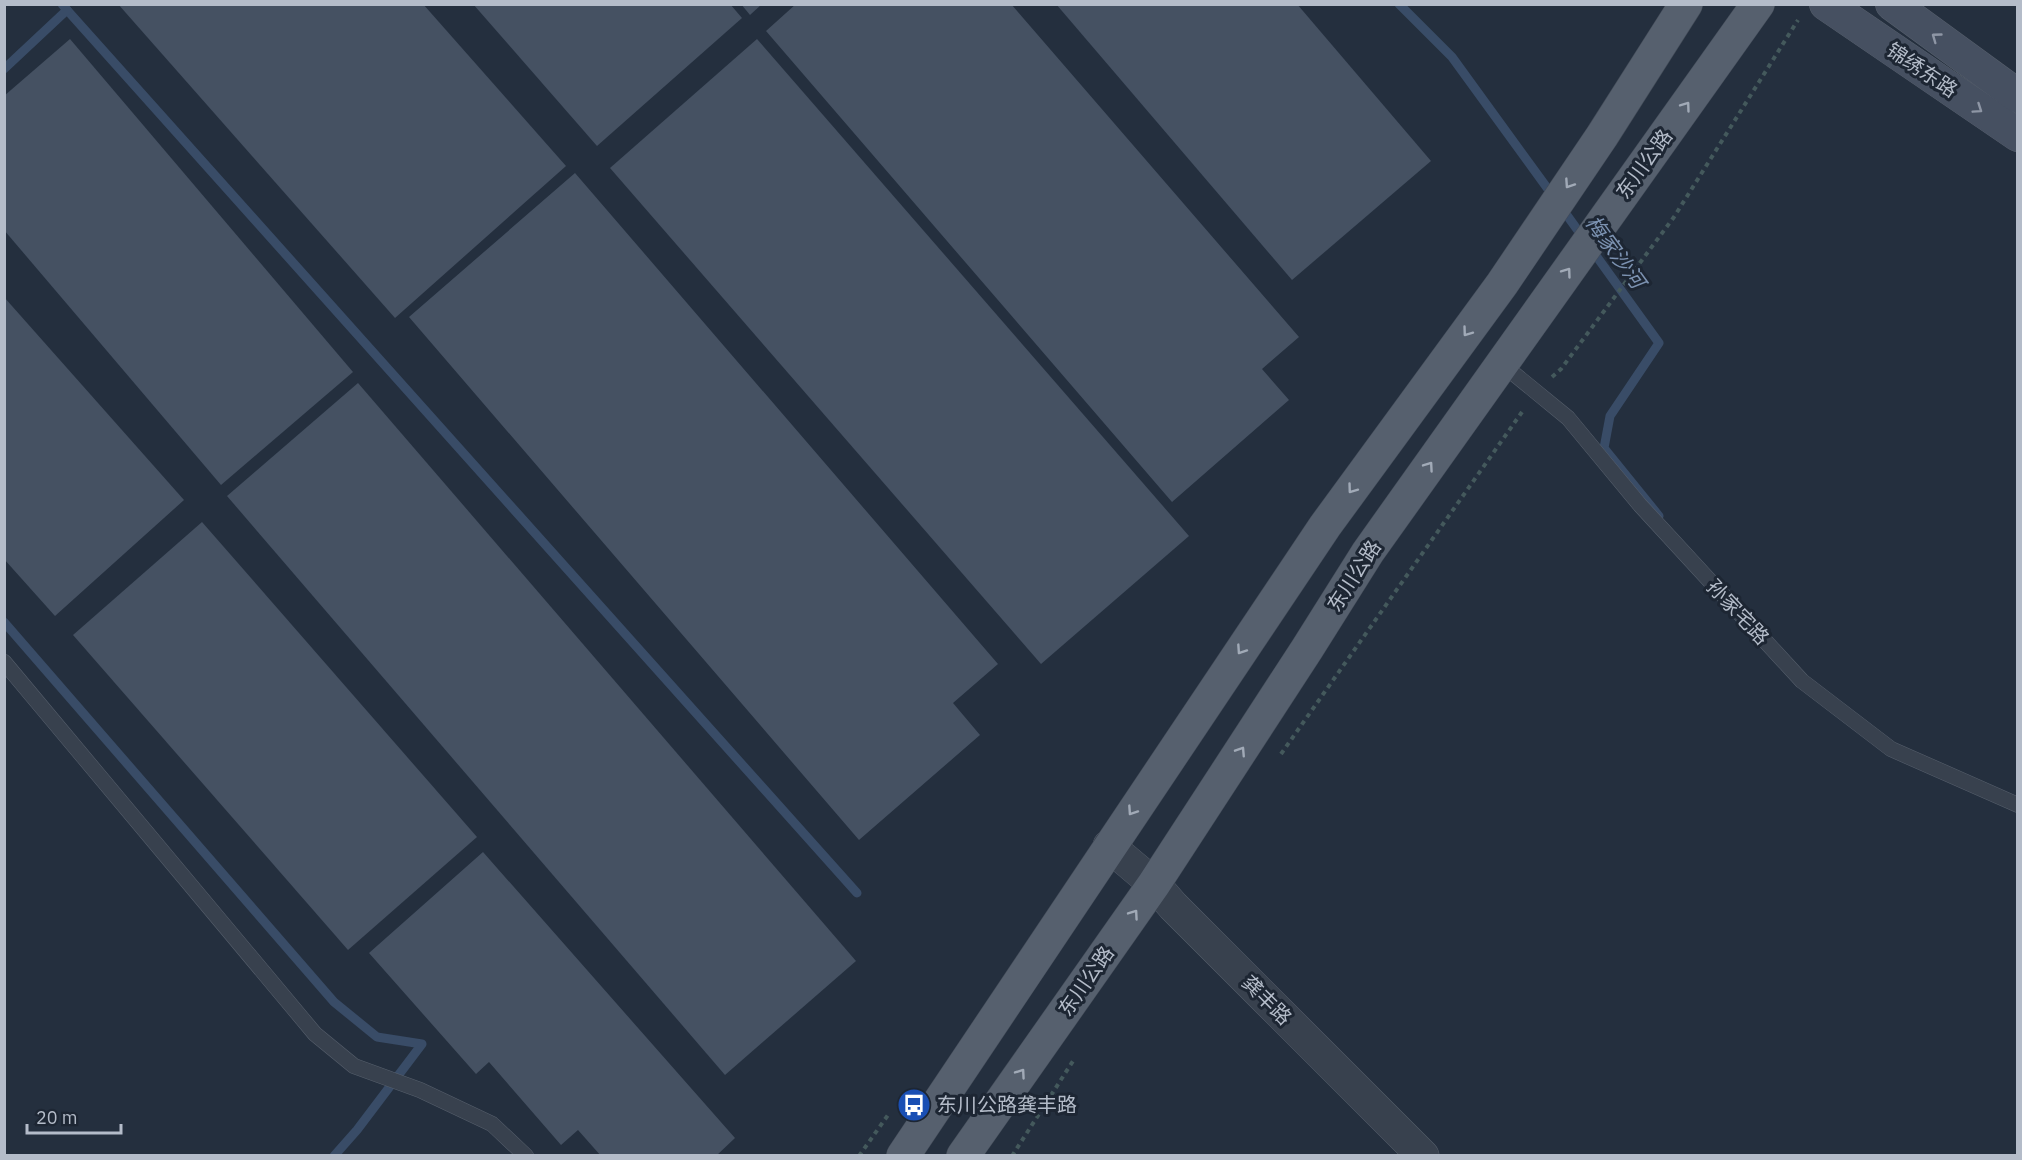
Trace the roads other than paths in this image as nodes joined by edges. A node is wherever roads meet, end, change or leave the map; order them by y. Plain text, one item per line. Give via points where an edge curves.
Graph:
1 (1686, 4) edge
2 (1758, 4) edge
3 (1892, 4) edge
4 (1813, 11) edge
5 (2018, 96) edge
6 (2018, 135) edge
7 (1502, 364) junction
8 (4, 662) edge
9 (2018, 805) edge
10 (1109, 846) junction
11 (1154, 884) junction
12 (526, 1155) edge
13 (903, 1155) edge
14 (963, 1155) edge
15 (1423, 1155) edge

1 -> 10 main road via 1502,284 1325,526
7 -> 2 main road, 东川公路
5 -> 3 main road, 锦绣东路
4 -> 6 main road, 锦绣东路
7 - 9 lane, 孙家宅路 via 1568,418 1640,505 1802,681 1891,749
11 -> 7 main road, 东川公路 via 1368,552
8 - 12 lane via 315,1034 354,1066 407,1085 492,1124
10 - 11 street, 龚丰路
10 - 13 main road
14 -> 11 main road, 东川公路
11 - 15 street, 龚丰路

